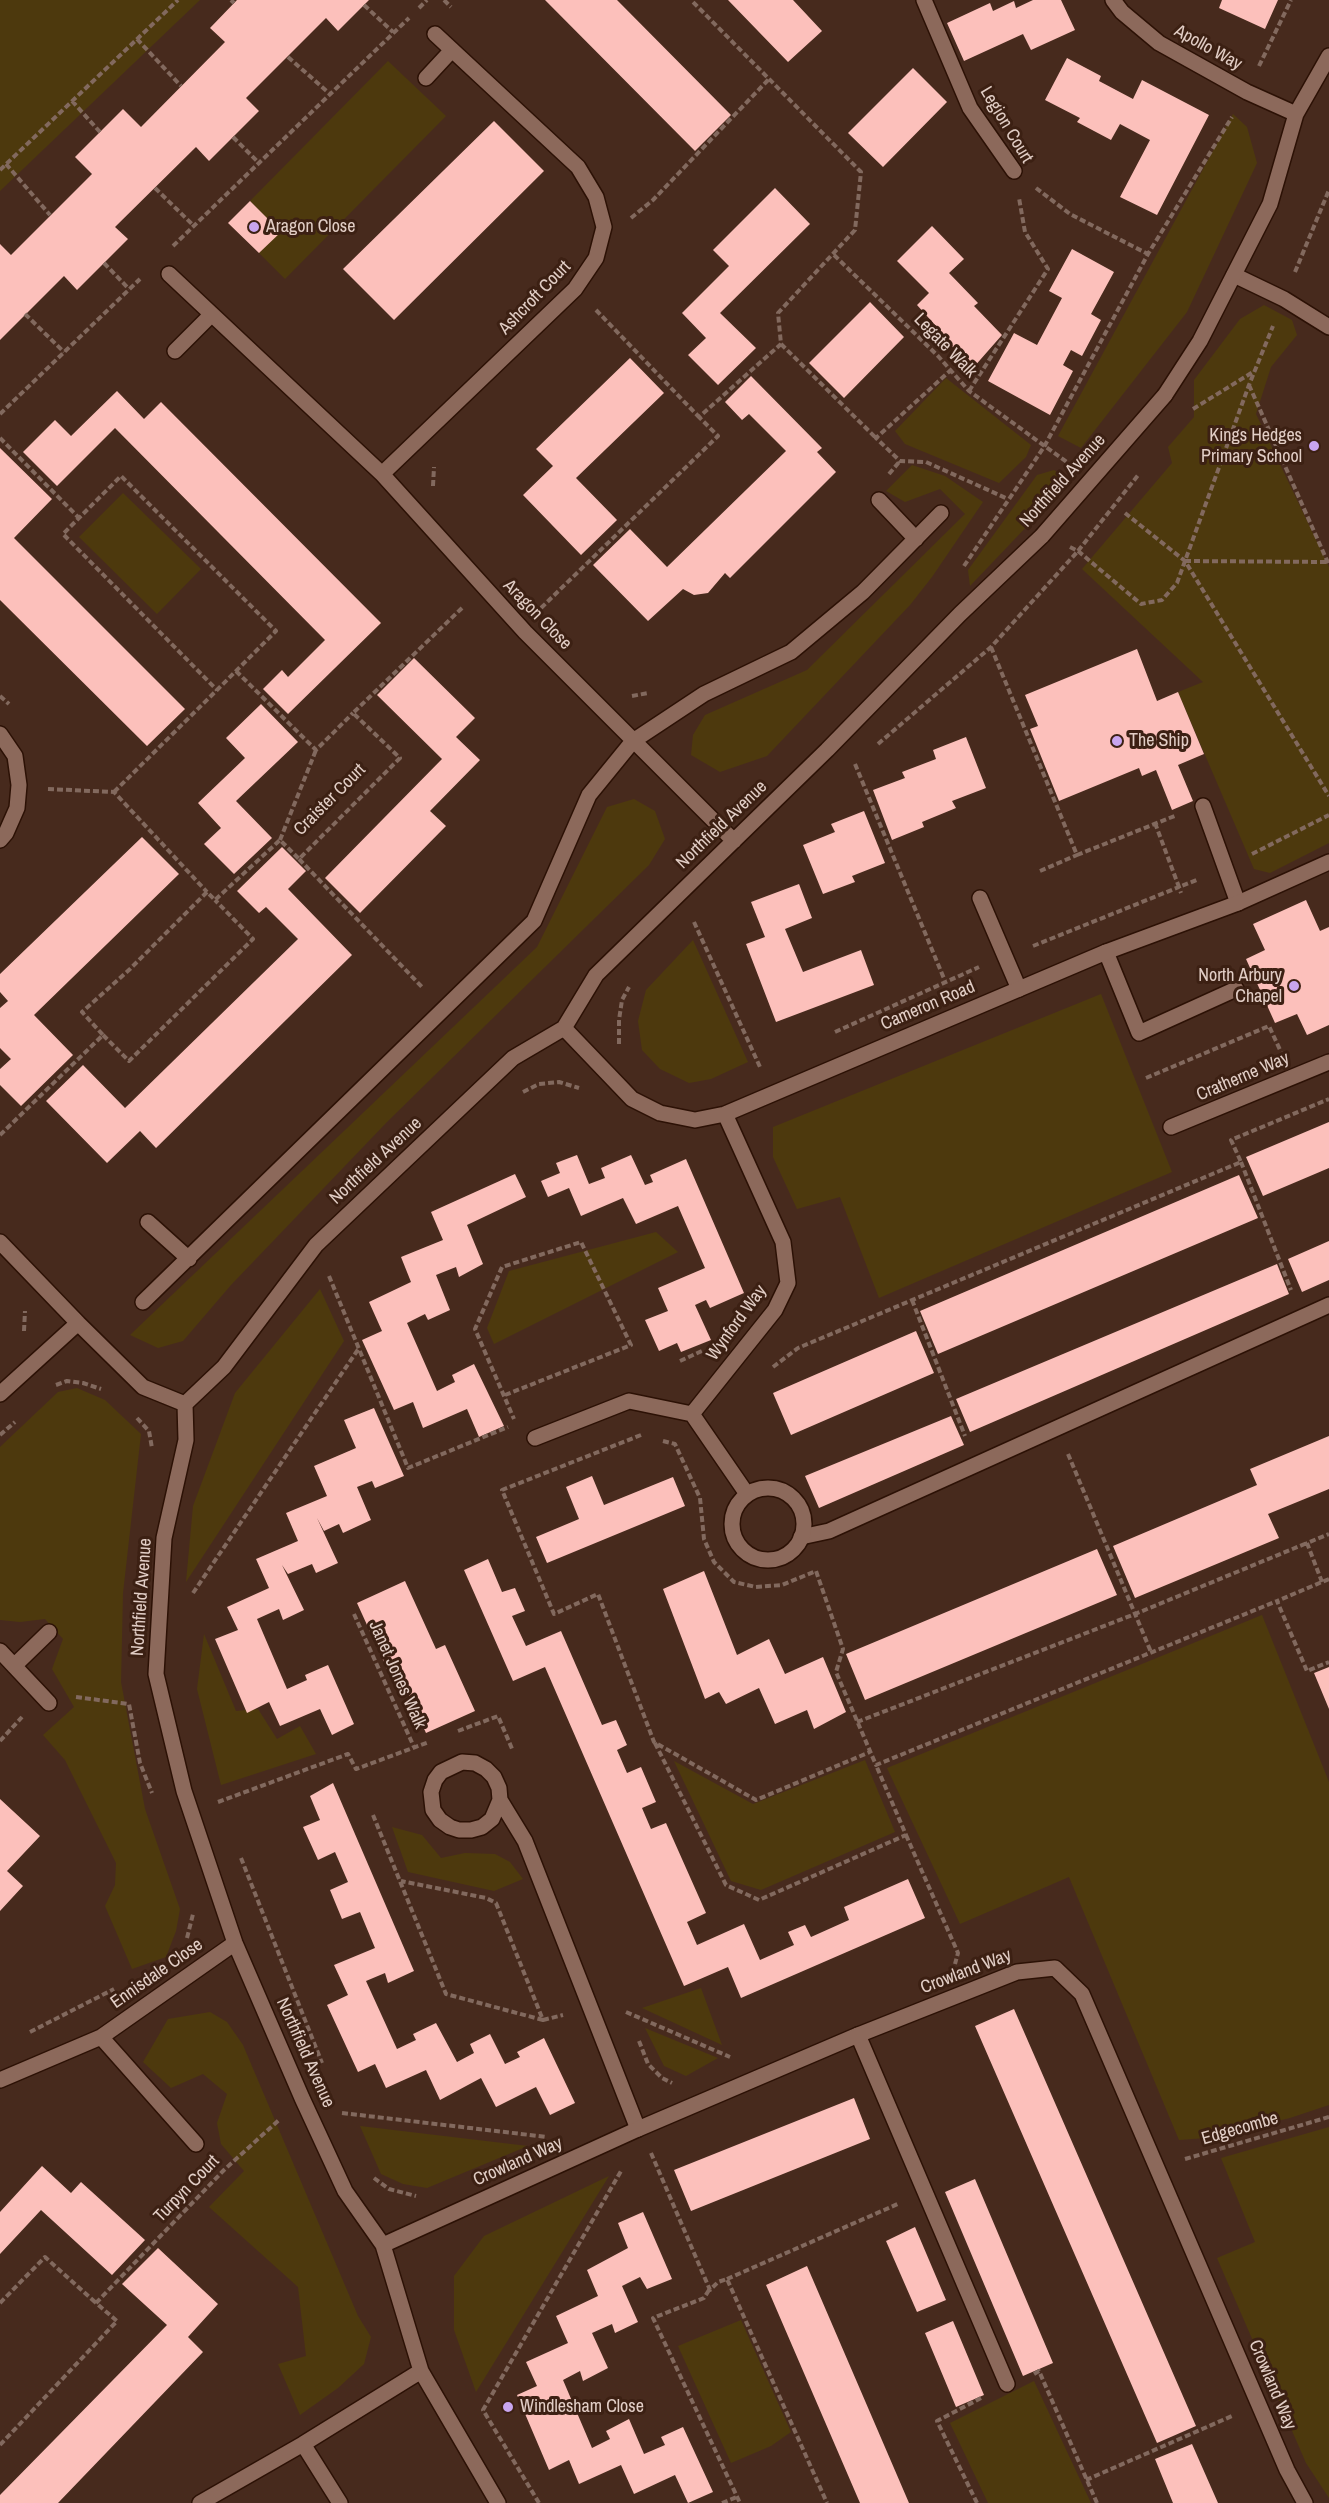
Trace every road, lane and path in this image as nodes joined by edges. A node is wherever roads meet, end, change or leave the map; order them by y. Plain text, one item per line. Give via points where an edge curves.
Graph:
1 (178, 0) edge
2 (427, 0) edge
3 (444, 0) edge
4 (691, 0) edge
5 (924, 0) edge
6 (1113, 0) edge
7 (1291, 0) edge
8 (364, 5) dead end
9 (452, 8) dead end
10 (393, 32) junction
11 (435, 34) dead end
12 (137, 39) junction
13 (452, 50) junction
14 (1329, 56) edge
15 (288, 57) dead end
16 (426, 78) dead end
17 (770, 79) junction
18 (181, 86) dead end
19 (1247, 92) junction
20 (330, 94) junction
21 (72, 101) junction
22 (1296, 114) junction
23 (100, 132) dead end
24 (233, 137) dead end
25 (259, 163) junction
26 (6, 164) junction
27 (0, 170) edge
28 (1014, 171) junction
29 (155, 188) dead end
30 (1329, 190) edge
31 (625, 209) dead end
32 (50, 215) dead end
33 (194, 225) junction
34 (170, 249) dead end
35 (1148, 254) junction
36 (834, 255) junction
37 (104, 263) dead end
38 (146, 273) dead end
39 (169, 274) dead end
40 (1234, 275) junction
41 (129, 289) junction
42 (1284, 299) junction
43 (595, 309) dead end
44 (25, 315) dead end
45 (211, 315) junction
46 (1329, 327) edge
47 (781, 344) junction
48 (175, 351) dead end
49 (64, 352) junction
50 (952, 369) junction
51 (1254, 371) junction
52 (1249, 385) junction
53 (969, 391) junction
54 (1187, 413) dead end
55 (0, 414) edge
56 (699, 417) junction
57 (0, 438) edge
58 (876, 438) junction
59 (1044, 447) junction
60 (436, 458) dead end
61 (900, 461) junction
62 (1073, 466) dead end
63 (1144, 468) dead end
64 (382, 474) junction
65 (886, 477) dead end
66 (433, 489) dead end
67 (879, 500) dead end
68 (1008, 500) junction
69 (941, 513) dead end
70 (1125, 513) dead end
71 (79, 518) junction
72 (1042, 536) junction
73 (916, 539) junction
74 (1078, 551) junction
75 (1327, 555) edge
76 (1185, 561) junction
77 (1328, 564) edge
78 (483, 587) junction
79 (960, 614) junction
80 (547, 617) dead end
81 (991, 647) junction
82 (236, 671) junction
83 (216, 690) junction
84 (656, 691) dead end
85 (624, 695) dead end
86 (353, 713) junction
87 (0, 735) edge
88 (633, 741) junction
89 (873, 748) dead end
90 (316, 750) junction
91 (864, 756) dead end
92 (855, 764) junction
93 (846, 772) dead end
94 (49, 789) dead end
95 (114, 792) junction
96 (1329, 796) edge
97 (1203, 806) joint
98 (0, 840) edge
99 (280, 840) junction
100 (734, 841) junction
101 (1077, 855) junction
102 (299, 859) junction
103 (1329, 862) edge
104 (1040, 871) dead end
105 (1179, 887) dead end
106 (207, 892) junction
107 (980, 898) dead end
108 (215, 900) junction
109 (1238, 903) junction
110 (702, 913) dead end
111 (693, 922) junction
112 (685, 930) dead end
113 (1106, 952) junction
114 (1005, 957) junction
115 (633, 978) dead end
116 (945, 981) junction
117 (1019, 989) junction
118 (1236, 989) dead end
119 (444, 1010) junction
120 (564, 1028) junction
121 (104, 1035) junction
122 (826, 1036) dead end
123 (620, 1046) dead end
124 (1291, 1053) dead end
125 (1329, 1062) edge
126 (752, 1070) dead end
127 (1146, 1078) dead end
128 (516, 1095) dead end
129 (587, 1095) dead end
130 (1329, 1099) edge
131 (725, 1114) junction
132 (1171, 1127) dead end
133 (0, 1135) edge
134 (1240, 1162) junction
135 (148, 1222) dead end
136 (0, 1242) edge
137 (316, 1245) junction
138 (189, 1259) junction
139 (337, 1268) dead end
140 (329, 1276) junction
141 (912, 1300) junction
142 (143, 1302) dead end
143 (1329, 1305) edge
144 (21, 1306) dead end
145 (1302, 1316) junction
146 (78, 1323) junction
147 (22, 1339) dead end
148 (358, 1348) junction
149 (708, 1348) dead end
150 (680, 1361) dead end
151 (773, 1367) dead end
152 (53, 1386) dead end
153 (106, 1393) dead end
154 (0, 1394) edge
155 (505, 1395) junction
156 (185, 1404) junction
157 (22, 1414) dead end
158 (692, 1414) junction
159 (135, 1416) dead end
160 (1057, 1427) junction
161 (0, 1436) edge
162 (648, 1437) dead end
163 (535, 1438) dead end
164 (657, 1440) dead end
165 (152, 1450) dead end
166 (976, 1464) junction
167 (747, 1494) junction
168 (1329, 1534) edge
169 (801, 1538) junction
170 (1308, 1543) junction
171 (1329, 1579) edge
172 (1322, 1582) junction
173 (192, 1600) dead end
174 (1277, 1601) junction
175 (354, 1614) dead end
176 (1135, 1614) junction
177 (49, 1632) dead end
178 (0, 1651) edge
179 (1151, 1652) junction
180 (1329, 1662) edge
181 (15, 1666) junction
182 (128, 1694) dead end
183 (74, 1697) dead end
184 (49, 1703) dead end
185 (129, 1704) junction
186 (26, 1712) dead end
187 (857, 1722) junction
188 (456, 1732) dead end
189 (435, 1740) dead end
190 (0, 1741) edge
191 (654, 1742) junction
192 (415, 1748) junction
193 (870, 1752) junction
194 (517, 1760) dead end
195 (876, 1765) junction
196 (215, 1791) dead end
197 (500, 1800) junction
198 (218, 1802) junction
199 (156, 1804) dead end
200 (223, 1813) dead end
201 (373, 1815) dead end
202 (906, 1835) junction
203 (240, 1858) dead end
204 (400, 1881) junction
205 (191, 1906) dead end
206 (185, 1943) dead end
207 (235, 1943) junction
208 (955, 1967) dead end
209 (117, 1987) dead end
210 (621, 2001) dead end
211 (626, 2012) junction
212 (572, 2017) dead end
213 (543, 2020) junction
214 (630, 2022) dead end
215 (635, 2033) dead end
216 (858, 2035) junction
217 (21, 2036) dead end
218 (101, 2037) junction
219 (741, 2061) dead end
220 (324, 2069) dead end
221 (0, 2080) edge
222 (675, 2084) dead end
223 (302, 2098) junction
224 (338, 2102) dead end
225 (342, 2113) junction
226 (1329, 2117) edge
227 (346, 2124) dead end
228 (638, 2129) junction
229 (548, 2137) dead end
230 (196, 2144) dead end
231 (650, 2150) dead end
232 (1158, 2167) junction
233 (622, 2170) dead end
234 (368, 2175) dead end
235 (925, 2192) junction
236 (418, 2196) dead end
237 (382, 2245) junction
238 (727, 2279) junction
239 (710, 2290) junction
240 (0, 2303) edge
241 (96, 2303) junction
242 (421, 2371) junction
243 (1007, 2384) junction
244 (1238, 2413) dead end
245 (303, 2444) junction
246 (0, 2445) edge
247 (1086, 2480) junction
248 (737, 2497) junction
249 (200, 2503) edge
250 (340, 2503) edge
251 (498, 2503) edge
252 (539, 2503) edge
253 (722, 2503) edge
254 (740, 2503) edge
255 (827, 2503) edge
256 (976, 2503) edge
257 (1097, 2503) edge
258 (1305, 2503) edge

1 - 12 path
2 - 10 path
3 - 9 path
4 - 17 path
5 - 28 street, Legion Court via 970,108
6 - 19 street, Apollo Way via 1159,43
7 - 19 path
8 - 10 path
10 - 20 path
11 - 13 street, Ashcroft Court
12 - 18 path
12 - 21 path
13 - 16 street
13 - 64 street, Ashcroft Court via 578,167 596,197 604,226 596,258 576,289
14 - 22 street, Northfield Avenue
15 - 20 path
17 - 31 path via 653,200 628,220
17 - 36 path via 861,172 855,230
19 - 22 street, Apollo Way
19 - 35 path
20 - 25 path
21 - 23 path
21 - 26 path
22 - 40 street, Northfield Avenue via 1270,204
24 - 25 path
25 - 33 path
26 - 27 path
26 - 32 path
28 - 35 path via 1070,214
28 - 53 path, Legion Court via 1025,232 1048,269
29 - 33 path
30 - 42 path
33 - 34 path
35 - 59 path
36 - 47 path via 778,313
36 - 50 path, Legate Walk
37 - 41 path
38 - 41 path
39 - 45 street, Aragon Close
40 - 42 street
40 - 72 street, Northfield Avenue, bridge via 1200,341 1165,395
41 - 49 path
42 - 46 street
42 - 51 path
43 - 56 path
44 - 49 path
45 - 48 street
45 - 64 street, Aragon Close
47 - 56 path
47 - 58 path
49 - 55 path
50 - 53 path, Legate Walk
50 - 58 path
51 - 52 path
51 - 54 path
52 - 75 path
52 - 76 path
53 - 59 path, Legate Walk
56 - 80 path via 718,436 539,609
57 - 71 path
58 - 61 path
59 - 62 path, Legate Walk
59 - 68 path
60 - 66 path
61 - 65 path
61 - 68 path via 926,462
63 - 74 path, bridge
64 - 78 street, Aragon Close
67 - 73 street
68 - 79 path via 960,573
69 - 73 street
70 - 76 path
71 - 82 path via 121,476 276,631
71 - 83 path via 63,534
72 - 74 path
72 - 79 street, Northfield Avenue
73 - 88 street via 863,592 791,652 704,694
74 - 76 path via 1140,604 1162,600 1177,583
74 - 81 path
75 - 77 path
76 - 77 path
76 - 96 path
78 - 86 path
78 - 88 street, Aragon Close
79 - 100 street, Northfield Avenue
81 - 89 path
81 - 101 path
82 - 83 path
82 - 90 path
83 - 95 path
84 - 85 path via 634,697
86 - 90 path
86 - 102 path, Craister Court via 400,758
87 - 98 street via 15,756 19,785 17,808
88 - 100 street, Aragon Close
88 - 119 street via 589,795 534,921
90 - 99 path
91 - 92 path
92 - 93 path
92 - 116 path
94 - 95 path
95 - 106 path
97 - 101 path
97 - 109 street
99 - 102 path, Craister Court
99 - 108 path, Craister Court
100 - 120 street, Northfield Avenue via 596,975
101 - 104 path
102 - 119 path
103 - 109 street, Cameron Road
105 - 114 path
106 - 108 path
106 - 121 path via 82,1012
107 - 114 street
108 - 121 path via 254,939 129,1061
109 - 113 street, Cameron Road
110 - 111 path
111 - 112 path
111 - 126 path via 761,1066
113 - 117 street, Cameron Road
113 - 118 street via 1139,1033
114 - 116 path
114 - 117 street
115 - 123 path via 622,1000
116 - 122 path
117 - 131 street, Cameron Road
119 - 138 street
120 - 131 street, Cameron Road via 632,1099 660,1113 695,1120
120 - 137 street, Northfield Avenue via 513,1058
121 - 133 path
124 - 127 path via 1281,1052 1269,1026
125 - 132 street, Cratherne Way
128 - 129 path via 539,1084 560,1082
130 - 134 path via 1231,1140
131 - 158 street, Wynford Way via 783,1242 788,1283 775,1310
134 - 141 path
134 - 145 path
135 - 138 street
136 - 146 street
137 - 140 path
137 - 156 street, Northfield Avenue via 224,1367
138 - 142 street
139 - 140 path
140 - 148 path
141 - 151 path via 798,1348
141 - 166 path
143 - 145 street
144 - 147 path via 26,1313
145 - 160 street
146 - 154 street
146 - 156 street via 143,1388
148 - 155 path via 408,1468 510,1427 515,1417
148 - 173 path via 193,1590
149 - 150 path
152 - 153 path via 67,1381 83,1383
155 - 155 path via 475,1329 502,1267 581,1242 631,1345
156 - 207 street, Northfield Avenue via 186,1440 164,1538 156,1674 184,1791
157 - 161 path
158 - 163 street via 628,1401
158 - 167 street
159 - 165 path via 149,1431
160 - 166 street
160 - 176 path
162 - 191 path via 639,1435 502,1490 554,1614 598,1594
164 - 187 path via 675,1444 700,1498 707,1547 714,1562 734,1582 756,1587 782,1585 816,1571 843,1649 836,1672
166 - 169 street via 829,1531
167 - 169 street via 766,1488 789,1495 803,1515
167 - 169 street via 733,1514 732,1526 741,1548 752,1556 776,1559 794,1548
168 - 170 path
170 - 172 path
170 - 176 path
171 - 172 path
172 - 174 path
174 - 179 path
174 - 180 path via 1307,1671
175 - 192 path, Janet Jones Walk
176 - 179 path
176 - 187 path
177 - 181 street
178 - 181 street
179 - 195 path
181 - 184 street
182 - 185 path
183 - 185 path
185 - 199 path via 140,1763
186 - 190 path
187 - 193 path
188 - 194 path via 498,1716
189 - 192 path
191 - 193 path via 756,1800
191 - 202 path via 726,1885 759,1900
192 - 198 path via 356,1769 348,1754
193 - 195 path
195 - 202 path
196 - 198 path
197 - 197 street via 494,1777 476,1763 462,1762 441,1772 431,1792 440,1820 459,1830 482,1827 492,1819
197 - 228 street via 525,1841
198 - 200 path
201 - 204 path
202 - 208 path via 958,1953
203 - 220 path
204 - 213 path via 446,1994
204 - 213 path via 496,1903
205 - 206 path via 193,1915
207 - 218 street, Ennisdale Close
207 - 223 street, Northfield Avenue
209 - 217 path
210 - 211 path
211 - 214 path
211 - 219 path
212 - 213 path via 561,2015
215 - 222 path via 648,2064
216 - 228 street, Crowland Way
216 - 232 street, Crowland Way via 1017,1972 1054,1968 1082,1994
216 - 235 street
218 - 221 street, Ennisdale Close
218 - 230 street
223 - 237 street, Northfield Avenue via 345,2191
223 - 241 path, Turpyn Court via 224,2170
224 - 225 path
225 - 227 path
225 - 229 path
226 - 232 path, Edgecombe
228 - 237 street, Crowland Way
231 - 239 path
232 - 258 street, Crowland Way via 1287,2470
233 - 252 path via 483,2410
234 - 236 path via 389,2189
235 - 238 path
235 - 243 street
237 - 242 street, Northfield Avenue
238 - 239 path
238 - 255 path
239 - 248 path via 704,2298 652,2318
240 - 241 path via 45,2257
241 - 246 path via 117,2321
242 - 245 street
242 - 251 street, Northfield Avenue
243 - 247 path via 1039,2371
243 - 256 path via 937,2421
244 - 247 path
245 - 249 street
245 - 250 street
247 - 257 path
248 - 253 path
248 - 254 path

